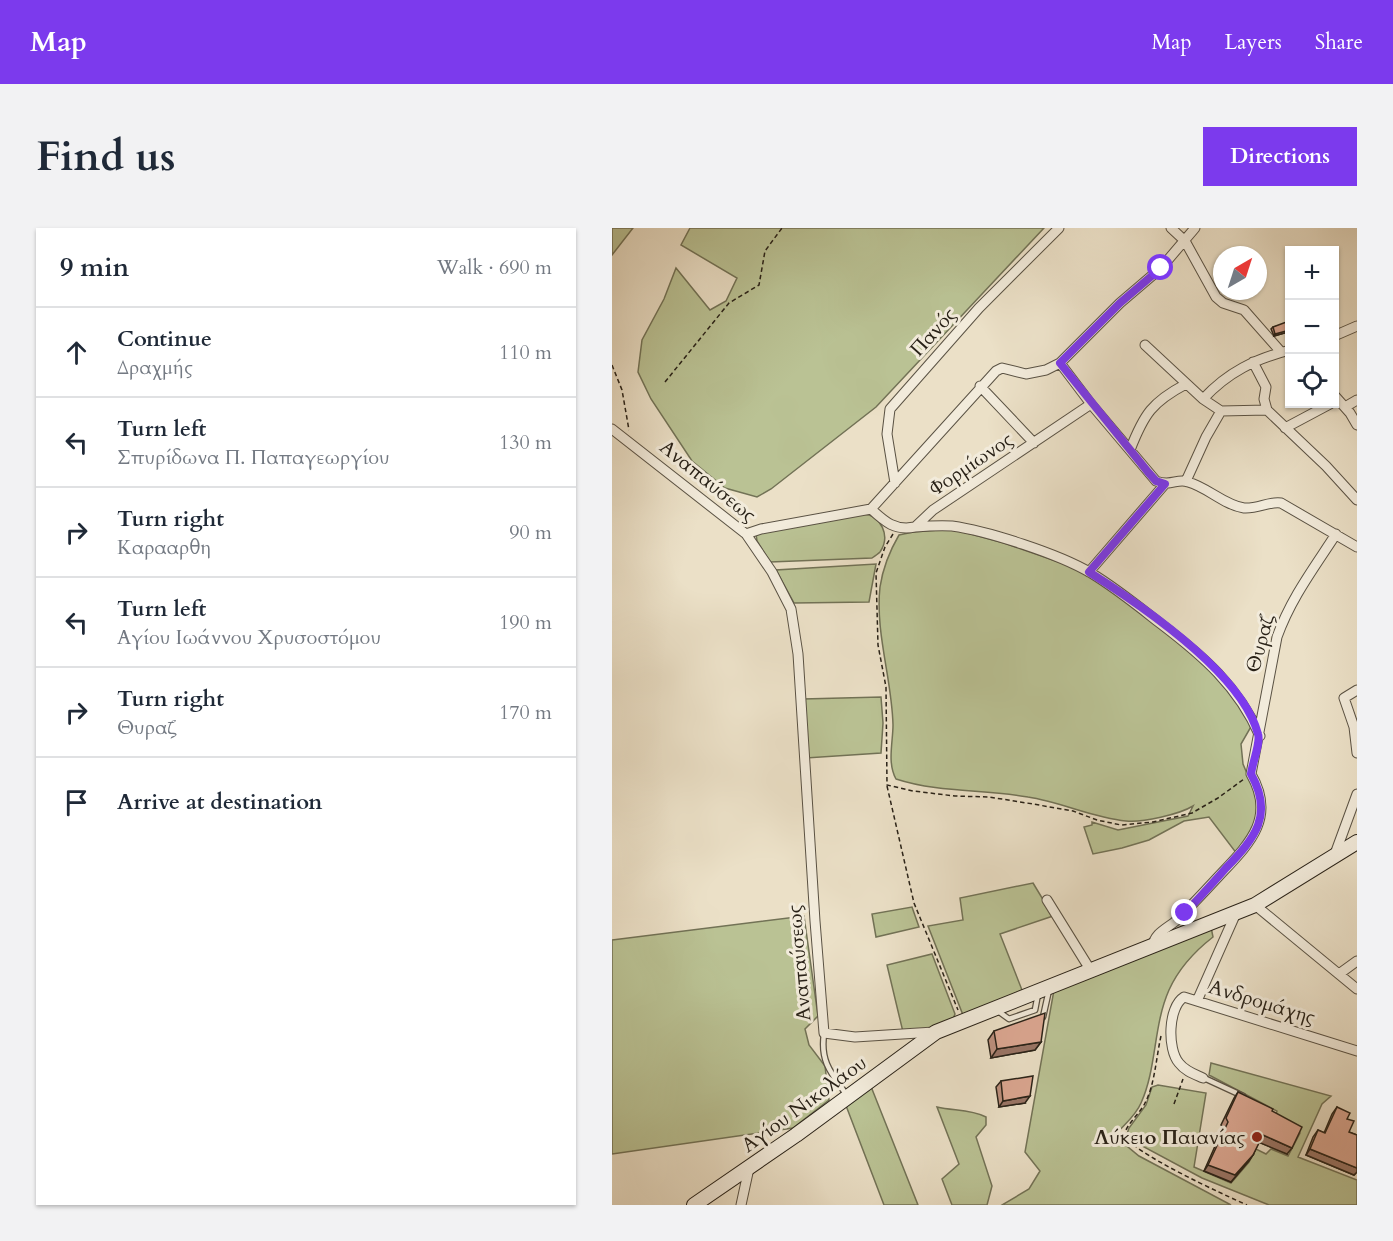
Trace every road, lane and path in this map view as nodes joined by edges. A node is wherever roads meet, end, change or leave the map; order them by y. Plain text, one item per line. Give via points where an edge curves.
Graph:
1 (782, 228) edge
2 (1059, 228) edge
3 (1171, 228) edge
4 (1195, 228) edge
5 (1185, 241) junction
6 (1357, 326) edge
7 (1339, 334) edge
8 (1145, 345) dead end
9 (1285, 351) edge
10 (1252, 362) junction
11 (1060, 363) junction
12 (612, 365) edge
13 (665, 382) dead end
14 (1186, 384) junction
15 (980, 386) junction
16 (1203, 399) junction
17 (1357, 400) edge
18 (1339, 403) edge
19 (1091, 404) junction
20 (1345, 407) junction
21 (1320, 408) edge
22 (1267, 410) junction
23 (1221, 411) junction
24 (1357, 425) edge
25 (1285, 428) junction
26 (612, 429) edge
27 (1034, 443) junction
28 (632, 445) junction
29 (1130, 450) junction
30 (1186, 481) junction
31 (895, 483) junction
32 (1165, 484) junction
33 (1357, 500) edge
34 (871, 509) junction
35 (915, 527) junction
36 (897, 528) junction
37 (746, 534) junction
38 (1336, 534) junction
39 (1357, 547) edge
40 (1089, 572) junction
41 (1357, 690) edge
42 (1260, 736) junction
43 (1357, 753) edge
44 (1251, 774) junction
45 (887, 785) junction
46 (1357, 794) edge
47 (1357, 842) edge
48 (1335, 854) junction
49 (1047, 900) dead end
50 (1255, 905) junction
51 (1236, 913) junction
52 (1153, 946) junction
53 (1357, 961) edge
54 (1090, 971) junction
55 (1340, 974) junction
56 (1357, 988) edge
57 (1044, 989) junction
58 (1197, 1001) junction
59 (963, 1021) junction
60 (1042, 1021) edge
61 (936, 1032) junction
62 (824, 1033) junction
63 (1161, 1037) dead end
64 (1357, 1051) edge
65 (1187, 1070) junction
66 (1203, 1078) joint
67 (848, 1096) junction
68 (1251, 1100) edge
69 (1173, 1104) dead end
70 (749, 1168) junction
71 (694, 1205) edge
72 (741, 1205) edge
73 (1247, 1205) edge

1 - 13 path via 765,251 759,285 729,303
2 - 31 street, Πανός via 979,308 890,409 887,434
3 - 5 street
4 - 5 street
5 - 9 street via 1216,297 1244,310
5 - 11 street
6 - 7 street
8 - 14 street
9 - 10 street
10 - 16 street via 1229,375
10 - 22 street via 1266,387
11 - 15 street via 1026,374 1002,368
11 - 19 street
12 - 28 path via 622,390
14 - 16 street
14 - 29 street via 1158,400 1145,416
15 - 27 street
15 - 31 street
16 - 23 street
17 - 20 street
18 - 20 street
19 - 27 street, Φορμίωνος
19 - 29 street
20 - 24 street
21 - 25 street
22 - 23 street
22 - 25 street
23 - 30 street
25 - 33 street
26 - 28 street, Αναπαύσεως
27 - 35 street, Φορμίωνος via 933,510
28 - 37 street, Αναπαύσεως
29 - 32 street via 1152,476
30 - 32 street
30 - 38 street via 1241,507 1281,503
31 - 34 street
32 - 40 street
34 - 36 street
34 - 37 street
35 - 36 street
35 - 40 street via 954,527 988,534
36 - 45 path via 876,573 878,645 886,687
37 - 62 street, Αναπαύσεως via 772,572 793,620
38 - 39 street
38 - 42 street, Θυραζ via 1283,620
40 - 42 street via 1207,662 1231,686
41 - 43 street via 1344,698 1354,727
42 - 44 street, Θυραζ
44 - 45 path via 1192,813 1121,825 1034,804
44 - 52 street via 1262,801 1254,837 1185,913 1157,935
45 - 59 path via 914,903
46 - 48 street
47 - 48 street, Αναπαύσεως
48 - 50 street, Αναπαύσεως
49 - 54 street
50 - 51 street, Αναπαύσεως
50 - 55 street
51 - 52 street, Αναπαύσεως
51 - 58 street
52 - 54 street, Αναπαύσεως
53 - 55 street
54 - 57 street, Αναπαύσεως
55 - 56 street
57 - 59 street, Αναπαύσεως
57 - 60 lane
58 - 64 street, Ανδρομάχης
58 - 65 street, Ανδρομάχης via 1184,997 1174,1010 1171,1044 1179,1063
59 - 61 street, Αναπαύσεως
61 - 62 street, Αναπαύσεως via 855,1037
61 - 67 street, Αγίου Νικολάου
62 - 67 lane via 824,1056
63 - 73 path via 1146,1101 1127,1127 1126,1140 1184,1175
65 - 66 street
65 - 69 path
66 - 68 lane
67 - 70 street, Αγίου Νικολάου
70 - 71 street, Αγίου Νικολάου
70 - 72 street

